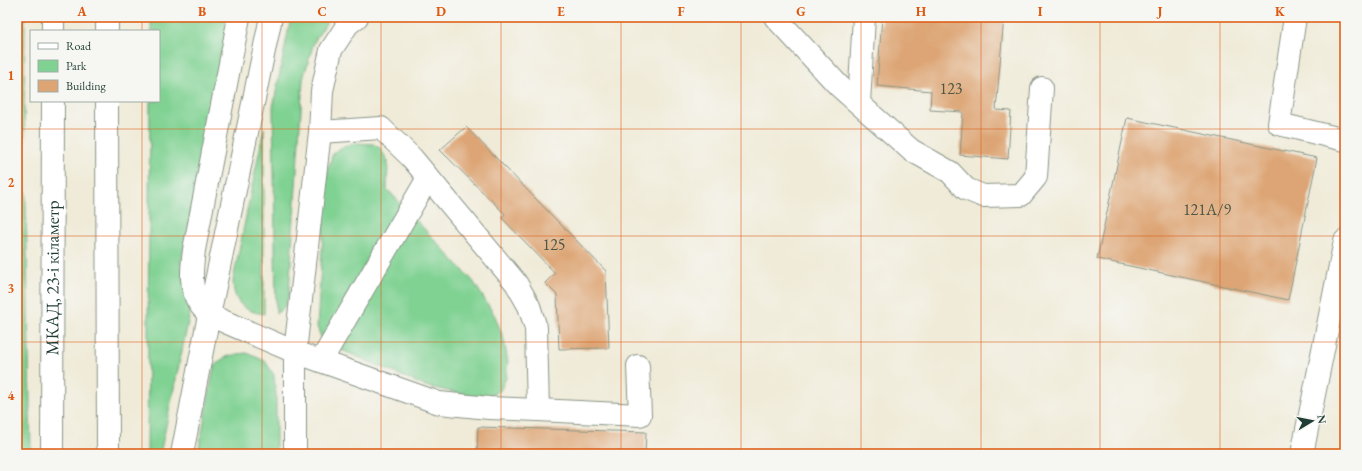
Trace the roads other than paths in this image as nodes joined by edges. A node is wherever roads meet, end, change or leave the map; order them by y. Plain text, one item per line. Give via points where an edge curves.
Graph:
1 (53, 17) edge
2 (107, 17) edge
3 (239, 17) edge
4 (271, 17) edge
5 (357, 17) edge
6 (775, 17) edge
7 (864, 17) edge
8 (1295, 17) edge
9 (53, 30) edge
10 (107, 30) edge
11 (1042, 88) dead end
12 (52, 102) edge
13 (107, 102) edge
14 (859, 103) junction
15 (320, 132) junction
16 (1345, 140) edge
17 (428, 178) junction
18 (1345, 241) edge
19 (209, 315) junction
20 (295, 352) junction
21 (321, 361) junction
22 (638, 366) dead end
23 (538, 410) junction
24 (52, 454) edge
25 (108, 454) edge
26 (182, 454) edge
27 (295, 454) edge
28 (1302, 454) edge

1 - 9 main road
2 - 10 main road
3 - 19 main road via 191,272 198,302
4 - 19 main road
5 - 15 main road via 348,24 331,50 322,91
6 - 14 main road via 839,86
7 - 14 main road
8 - 16 main road via 1278,124
11 - 14 main road via 1036,177 1021,195 983,196 966,189 950,172 911,150
12 - 24 main road, МКАД, 23-і кіламетр
13 - 25 main road
15 - 17 main road via 381,128 412,158
15 - 20 main road
17 - 21 main road
17 - 23 main road via 516,283 529,306 536,328
18 - 28 main road
19 - 20 main road
19 - 26 main road
20 - 21 main road
20 - 27 main road
21 - 23 main road via 439,403
22 - 23 main road via 640,415

